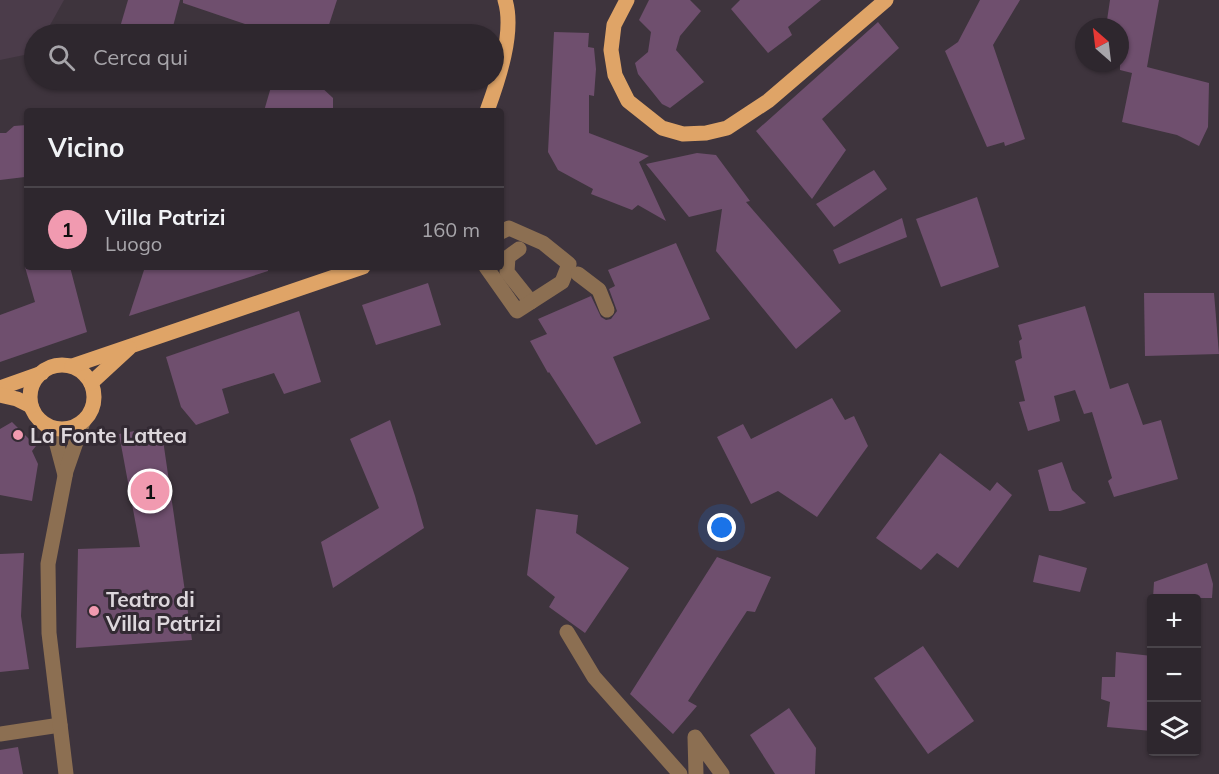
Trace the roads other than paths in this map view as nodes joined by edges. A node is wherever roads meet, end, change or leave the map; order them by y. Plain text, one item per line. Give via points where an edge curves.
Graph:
1 (505, 0) edge
2 (627, 0) edge
3 (886, 0) edge
4 (504, 54) edge
5 (494, 90) edge
6 (488, 108) edge
7 (504, 230) edge
8 (519, 249) dead end
9 (354, 270) edge
10 (488, 270) edge
11 (578, 274) dead end
12 (531, 302) junction
13 (608, 310) dead end
14 (133, 344) junction
15 (72, 366) junction
16 (42, 373) junction
17 (91, 383) junction
18 (0, 388) edge
19 (0, 395) edge
20 (31, 406) junction
21 (83, 422) junction
22 (46, 425) junction
23 (65, 475) junction
24 (567, 632) dead end
25 (60, 725) junction
26 (0, 734) edge
27 (66, 774) edge
28 (680, 774) edge
29 (696, 774) edge
30 (722, 774) edge

1 - 4 main road
2 - 3 main road via 614,25 611,50 615,75 628,101 662,128 683,134 727,128 752,112
5 - 6 main road
7 - 12 street via 509,228 543,243 569,264 562,282
8 - 12 street via 508,257 507,272
9 - 14 main road
10 - 12 street via 517,311
11 - 13 street via 599,290
14 - 15 main road
14 - 17 main road
15 - 16 main road via 61,365
15 - 17 main road
16 - 18 main road
16 - 20 main road via 32,385
17 - 21 main road via 95,399
19 - 20 main road
20 - 22 main road
21 - 22 main road via 62,429
21 - 23 street
22 - 23 street via 56,441
23 - 25 street via 48,564 49,633
24 - 28 street via 594,677
25 - 26 street
25 - 27 street
29 - 30 street via 695,737

